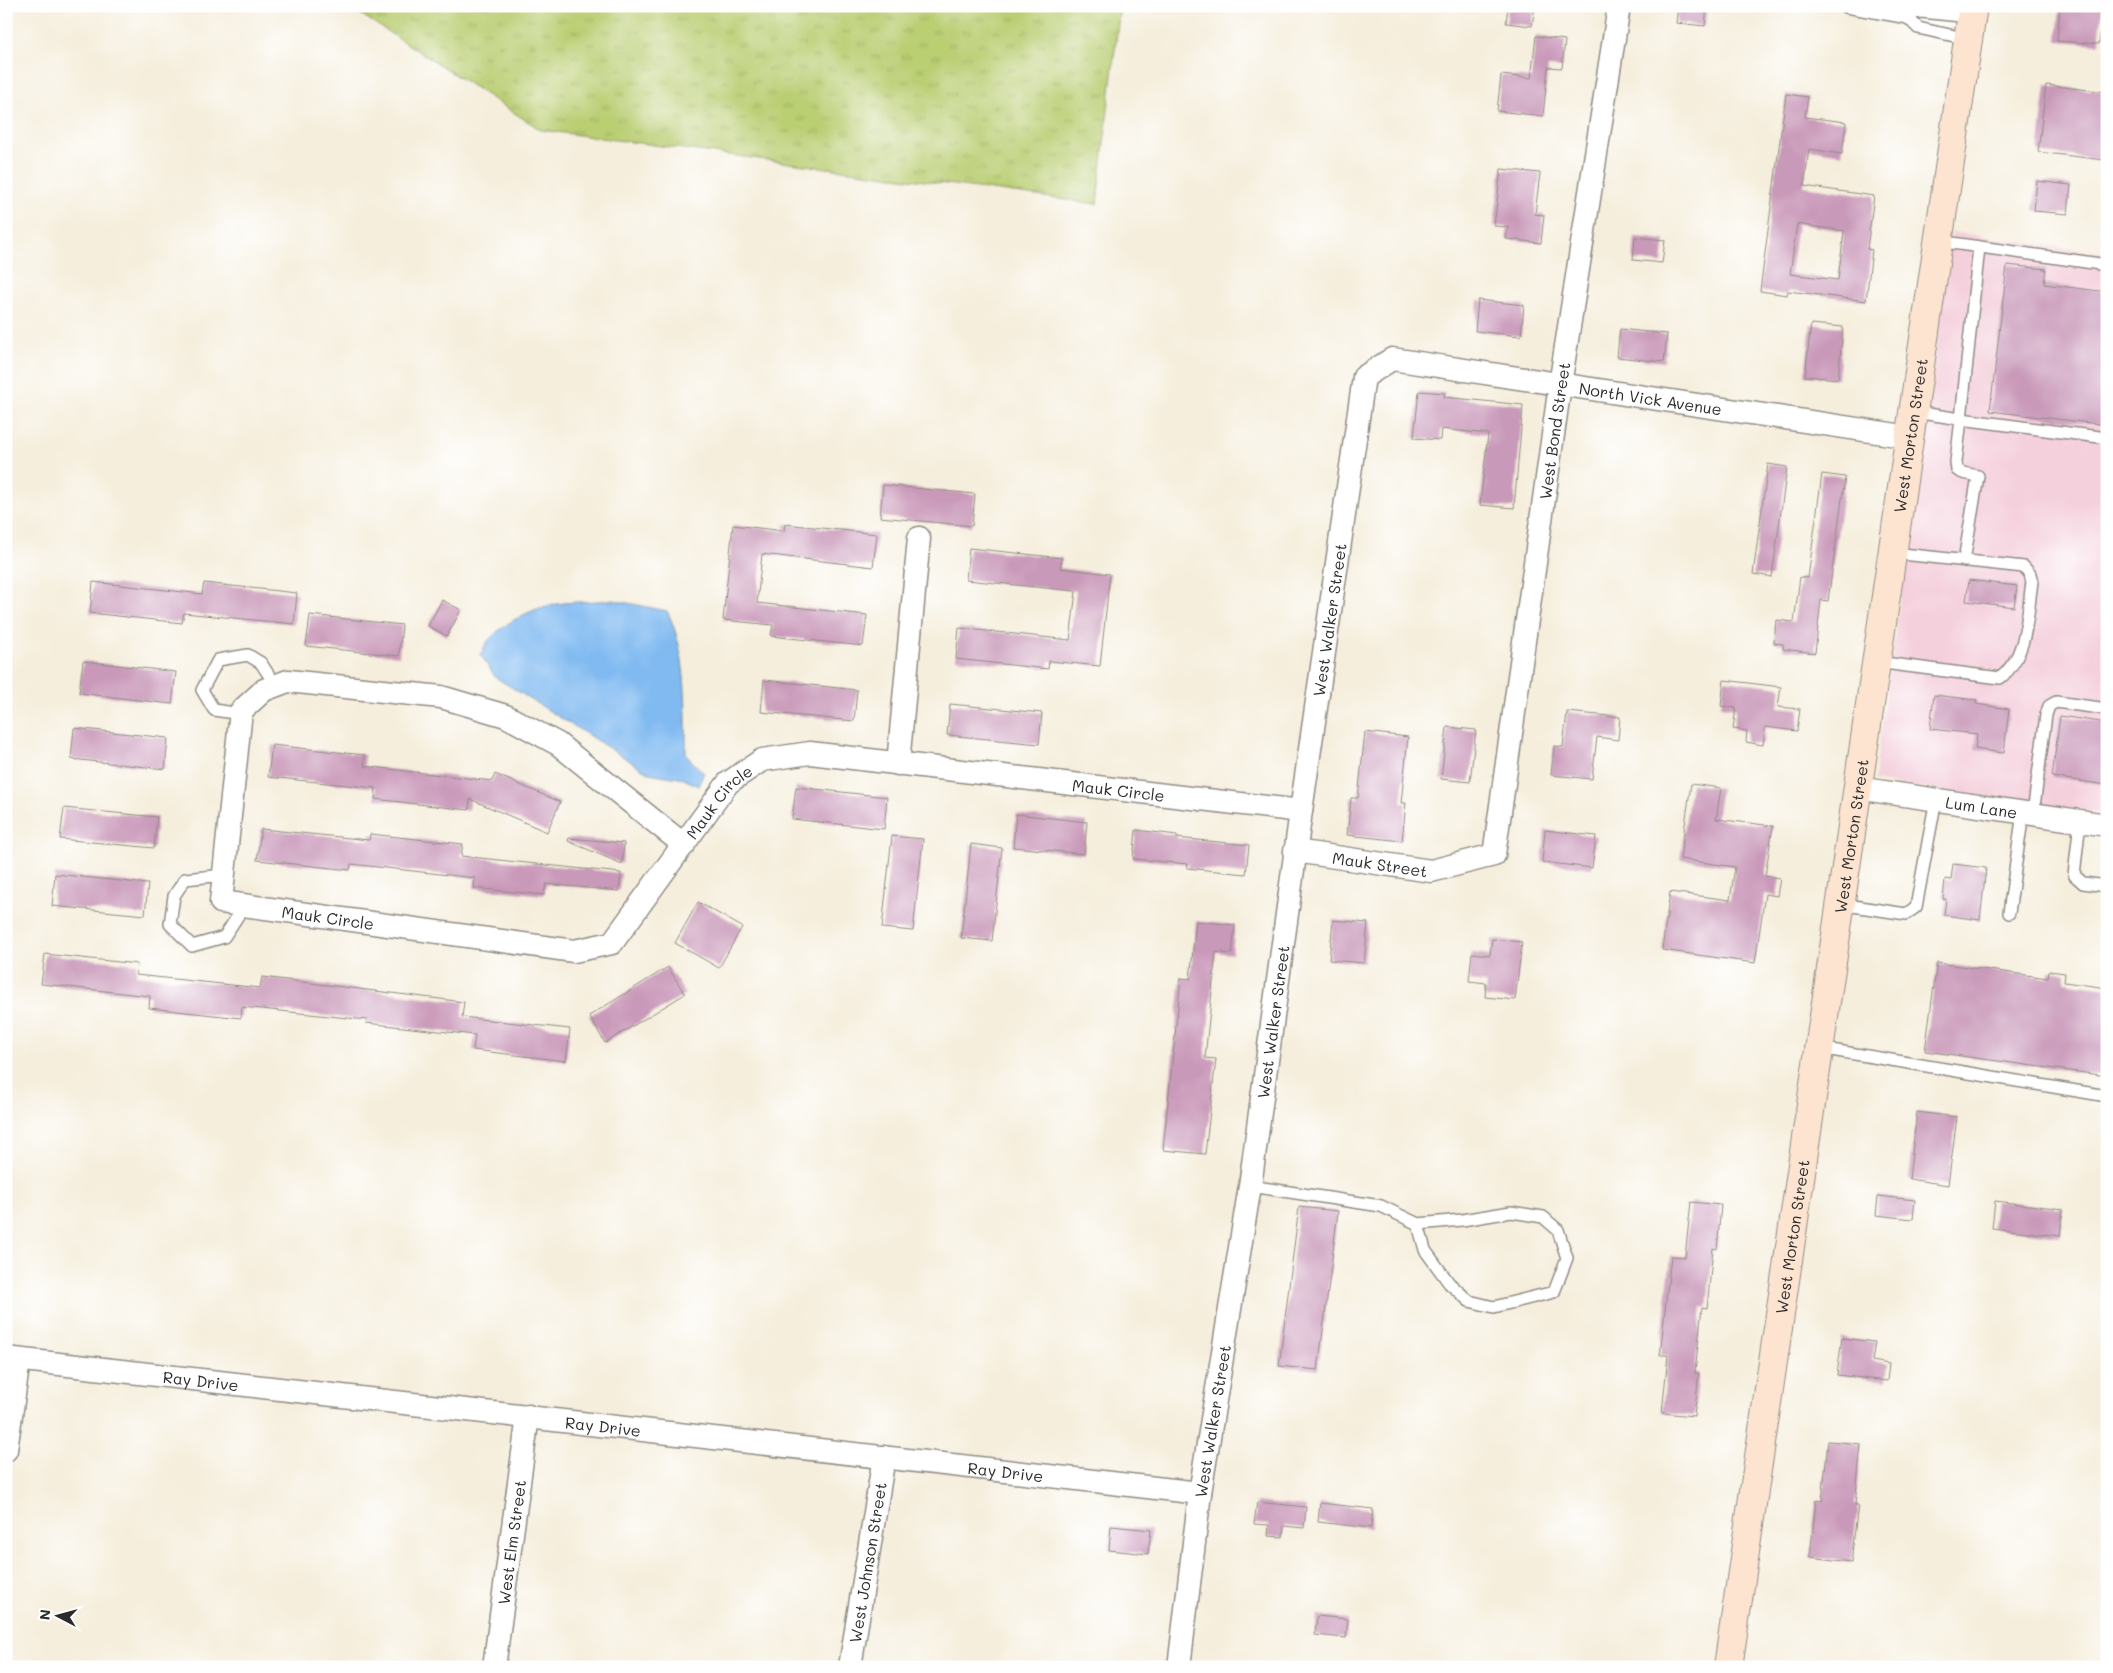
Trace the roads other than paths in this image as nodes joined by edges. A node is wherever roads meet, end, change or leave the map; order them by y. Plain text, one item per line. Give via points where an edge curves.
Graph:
1 (1619, 6) edge
2 (1846, 7) edge
3 (1908, 18) junction
4 (1971, 21) edge
5 (1938, 241) junction
6 (1979, 247) junction
7 (2107, 265) edge
8 (1364, 377) joint
9 (1560, 385) junction
10 (1961, 419) junction
11 (1912, 425) junction
12 (2107, 438) edge
13 (919, 538) dead end
14 (1893, 553) junction
15 (1964, 561) junction
16 (1876, 662) junction
17 (276, 686) junction
18 (2107, 709) edge
19 (241, 714) junction
20 (898, 764) junction
21 (1857, 788) junction
22 (1936, 799) junction
23 (1301, 811) junction
24 (2028, 813) junction
25 (2080, 821) junction
26 (2107, 825) edge
27 (684, 845) junction
28 (1295, 851) junction
29 (1494, 855) joint
30 (224, 875) junction
31 (2107, 886) edge
32 (1840, 904) junction
33 (245, 905) junction
34 (2009, 913) dead end
35 (1819, 1048) junction
36 (2107, 1096) edge
37 (1250, 1186) junction
38 (1418, 1224) junction
39 (13, 1359) edge
40 (528, 1416) junction
41 (6, 1450) edge
42 (884, 1457) junction
43 (1200, 1492) junction
44 (494, 1667) edge
45 (850, 1667) edge
46 (1179, 1667) edge
47 (1728, 1667) edge

1 - 9 street, West Bond Street
2 - 3 lane
3 - 4 lane via 1920,12
3 - 4 lane via 1918,28
4 - 5 main road, West Morton Street
5 - 6 lane
5 - 11 main road, West Morton Street
6 - 7 lane
6 - 10 lane
8 - 9 street, North Vick Avenue via 1392,359
8 - 23 street, West Walker Street
9 - 11 street, North Vick Avenue
9 - 29 street, West Bond Street
10 - 11 lane
10 - 12 lane
10 - 15 lane via 1957,470 1978,476
11 - 14 main road, West Morton Street
13 - 20 street
14 - 15 lane
14 - 16 main road, West Morton Street
15 - 16 lane via 2024,567 2030,574 2032,582 2022,645 2009,671 2000,678
16 - 21 main road, West Morton Street
17 - 19 street via 264,690
17 - 19 lane via 261,663 248,655 218,660 202,690 214,710
17 - 27 street via 288,681 441,697 506,716 558,744
18 - 24 lane via 2056,702 2049,706
19 - 30 street
20 - 23 street, Mauk Circle
20 - 27 street, Mauk Circle via 810,753 762,760 728,783
21 - 22 street, Lum Lane
21 - 32 main road, West Morton Street
22 - 24 street, Lum Lane
22 - 32 lane via 1916,907 1906,914
23 - 28 street, West Walker Street
24 - 25 street, Lum Lane
24 - 34 lane
25 - 26 street, Lum Lane
25 - 31 lane via 2074,875 2083,883
27 - 33 street, Mauk Circle via 612,943 574,951
28 - 29 street, Mauk Street via 1431,871
28 - 37 street, West Walker Street
30 - 33 street, Mauk Circle via 221,902
30 - 33 lane via 185,879 174,896 170,924 192,946 224,937
32 - 35 main road, West Morton Street
35 - 36 lane
35 - 47 main road, West Morton Street
37 - 38 lane via 1381,1206
37 - 43 street, West Walker Street
38 - 38 lane via 1511,1212 1542,1217 1558,1230 1566,1258 1554,1292 1494,1307 1469,1301 1449,1283 1425,1250
39 - 40 street, Ray Drive
39 - 41 street
40 - 42 street, Ray Drive
40 - 44 street, West Elm Street
42 - 43 street, Ray Drive
42 - 45 street, West Johnson Street
43 - 46 street, West Walker Street

